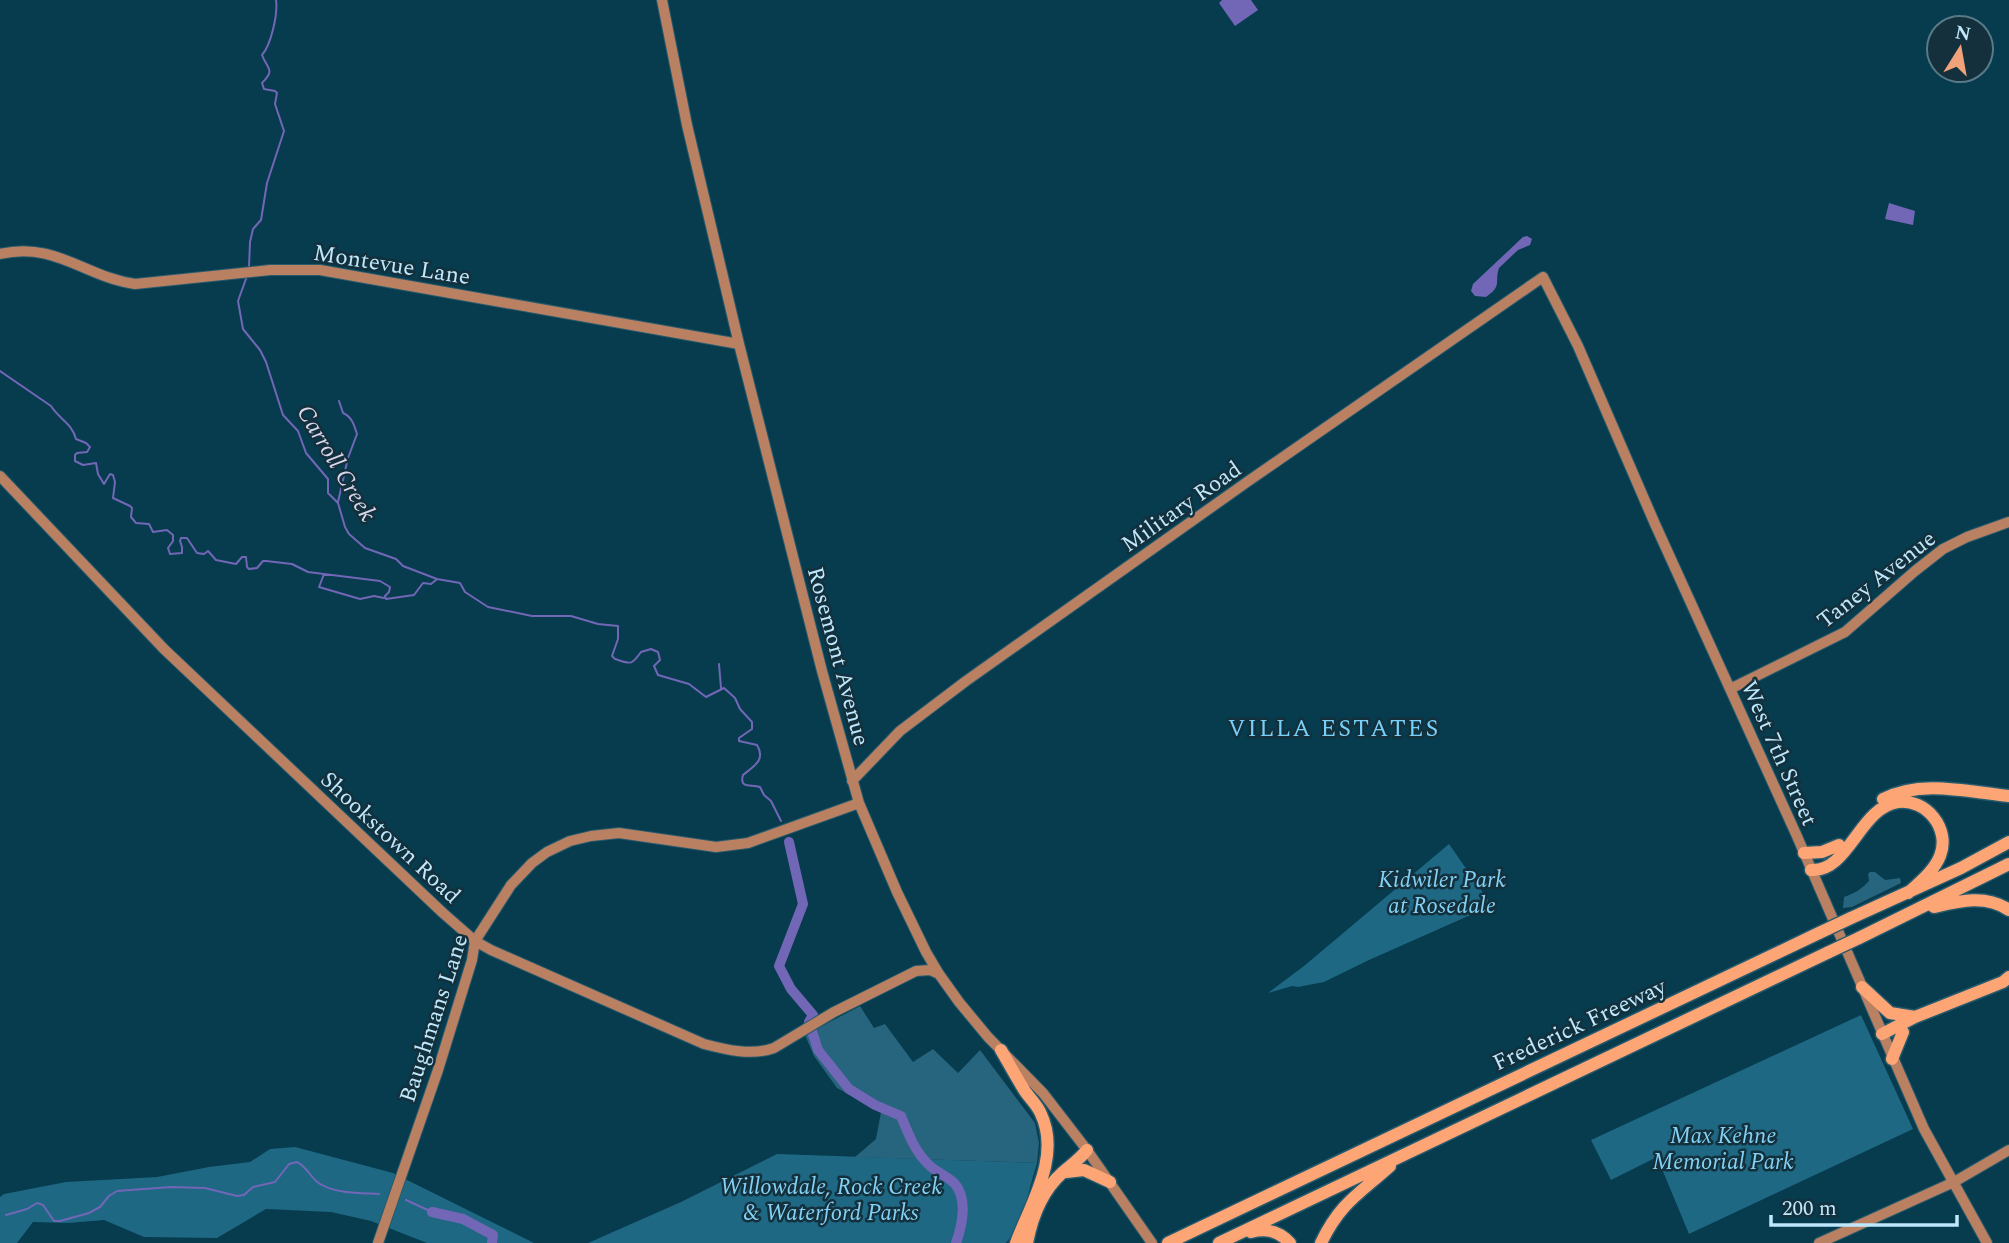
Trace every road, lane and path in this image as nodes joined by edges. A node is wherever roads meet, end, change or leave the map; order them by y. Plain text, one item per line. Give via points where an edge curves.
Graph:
1 (662, 0) edge
2 (0, 254) edge
3 (1544, 277) joint
4 (739, 344) junction
5 (0, 476) edge
6 (2009, 522) edge
7 (1730, 689) junction
8 (852, 781) junction
9 (2009, 796) edge
10 (859, 803) junction
11 (2009, 842) edge
12 (1839, 845) junction
13 (1804, 853) junction
14 (2009, 864) edge
15 (1811, 870) junction
16 (1908, 893) junction
17 (2009, 910) edge
18 (1917, 911) junction
19 (475, 941) junction
20 (926, 952) junction
21 (916, 971) junction
22 (939, 974) junction
23 (2009, 977) edge
24 (1862, 987) junction
25 (2009, 987) edge
26 (1915, 1017) junction
27 (1903, 1031) junction
28 (1882, 1034) junction
29 (1001, 1050) junction
30 (1892, 1059) junction
31 (1087, 1150) junction
32 (2009, 1150) edge
33 (1401, 1155) junction
34 (1062, 1173) junction
35 (1110, 1182) junction
36 (1954, 1182) junction
37 (1034, 1199) junction
38 (1224, 1240) edge
39 (1170, 1242) edge
40 (378, 1243) edge
41 (1016, 1243) edge
42 (1027, 1243) edge
43 (1152, 1243) edge
44 (1290, 1243) edge
45 (1321, 1243) edge
46 (1819, 1243) edge
47 (1987, 1243) edge

1 - 4 street, Rosemont Avenue
2 - 4 street, Montevue Lane via 43,252 135,284 293,269 341,272
3 - 7 street, West 7th Street
3 - 8 street, Military Road via 966,681 900,731
4 - 8 street, Rosemont Avenue
5 - 19 street, Shookstown Road via 220,704
6 - 7 street, Taney Avenue via 1943,549 1845,632
7 - 13 street, West 7th Street
8 - 10 street, Rosemont Avenue
9 - 12 highway via 1944,788 1898,792 1877,802
10 - 19 street, Baughmans Lane via 737,845 716,847 618,833 570,841 525,870
10 - 20 street, Rosemont Avenue
11 - 16 highway, Frederick Freeway
12 - 13 highway
12 - 15 highway
13 - 15 street, West 7th Street
14 - 18 highway, Frederick Freeway
15 - 16 highway via 1834,863 1885,805 1899,801 1920,805 1939,825 1943,841 1936,864
15 - 24 street, West 7th Street
16 - 39 highway, Frederick Freeway, bridge
17 - 18 highway via 1973,900
18 - 33 highway, Frederick Freeway, bridge
19 - 21 street, Shookstown Road via 704,1044 750,1052 774,1048
19 - 40 street, Baughmans Lane via 465,984
20 - 21 street
20 - 22 street, Rosemont Avenue
21 - 22 street
22 - 29 street, Rosemont Avenue
23 - 26 highway
24 - 26 highway via 1890,1013
24 - 28 street, West 7th Street
25 - 27 highway
26 - 28 highway
27 - 28 highway via 1890,1037
27 - 30 highway
28 - 30 street, West 7th Street
29 - 31 street, Rosemont Avenue via 1043,1093
29 - 37 highway via 1040,1110 1048,1131 1048,1156
30 - 36 street, West 7th Street
31 - 34 highway
31 - 35 street, Rosemont Avenue
31 - 37 highway via 1053,1172
32 - 36 street
33 - 38 highway, Frederick Freeway
33 - 45 highway via 1345,1205
34 - 35 highway via 1084,1170
34 - 42 highway via 1037,1208
35 - 43 street, Rosemont Avenue
36 - 46 street
36 - 47 street, West 7th Street
37 - 41 highway
38 - 44 highway via 1269,1230

